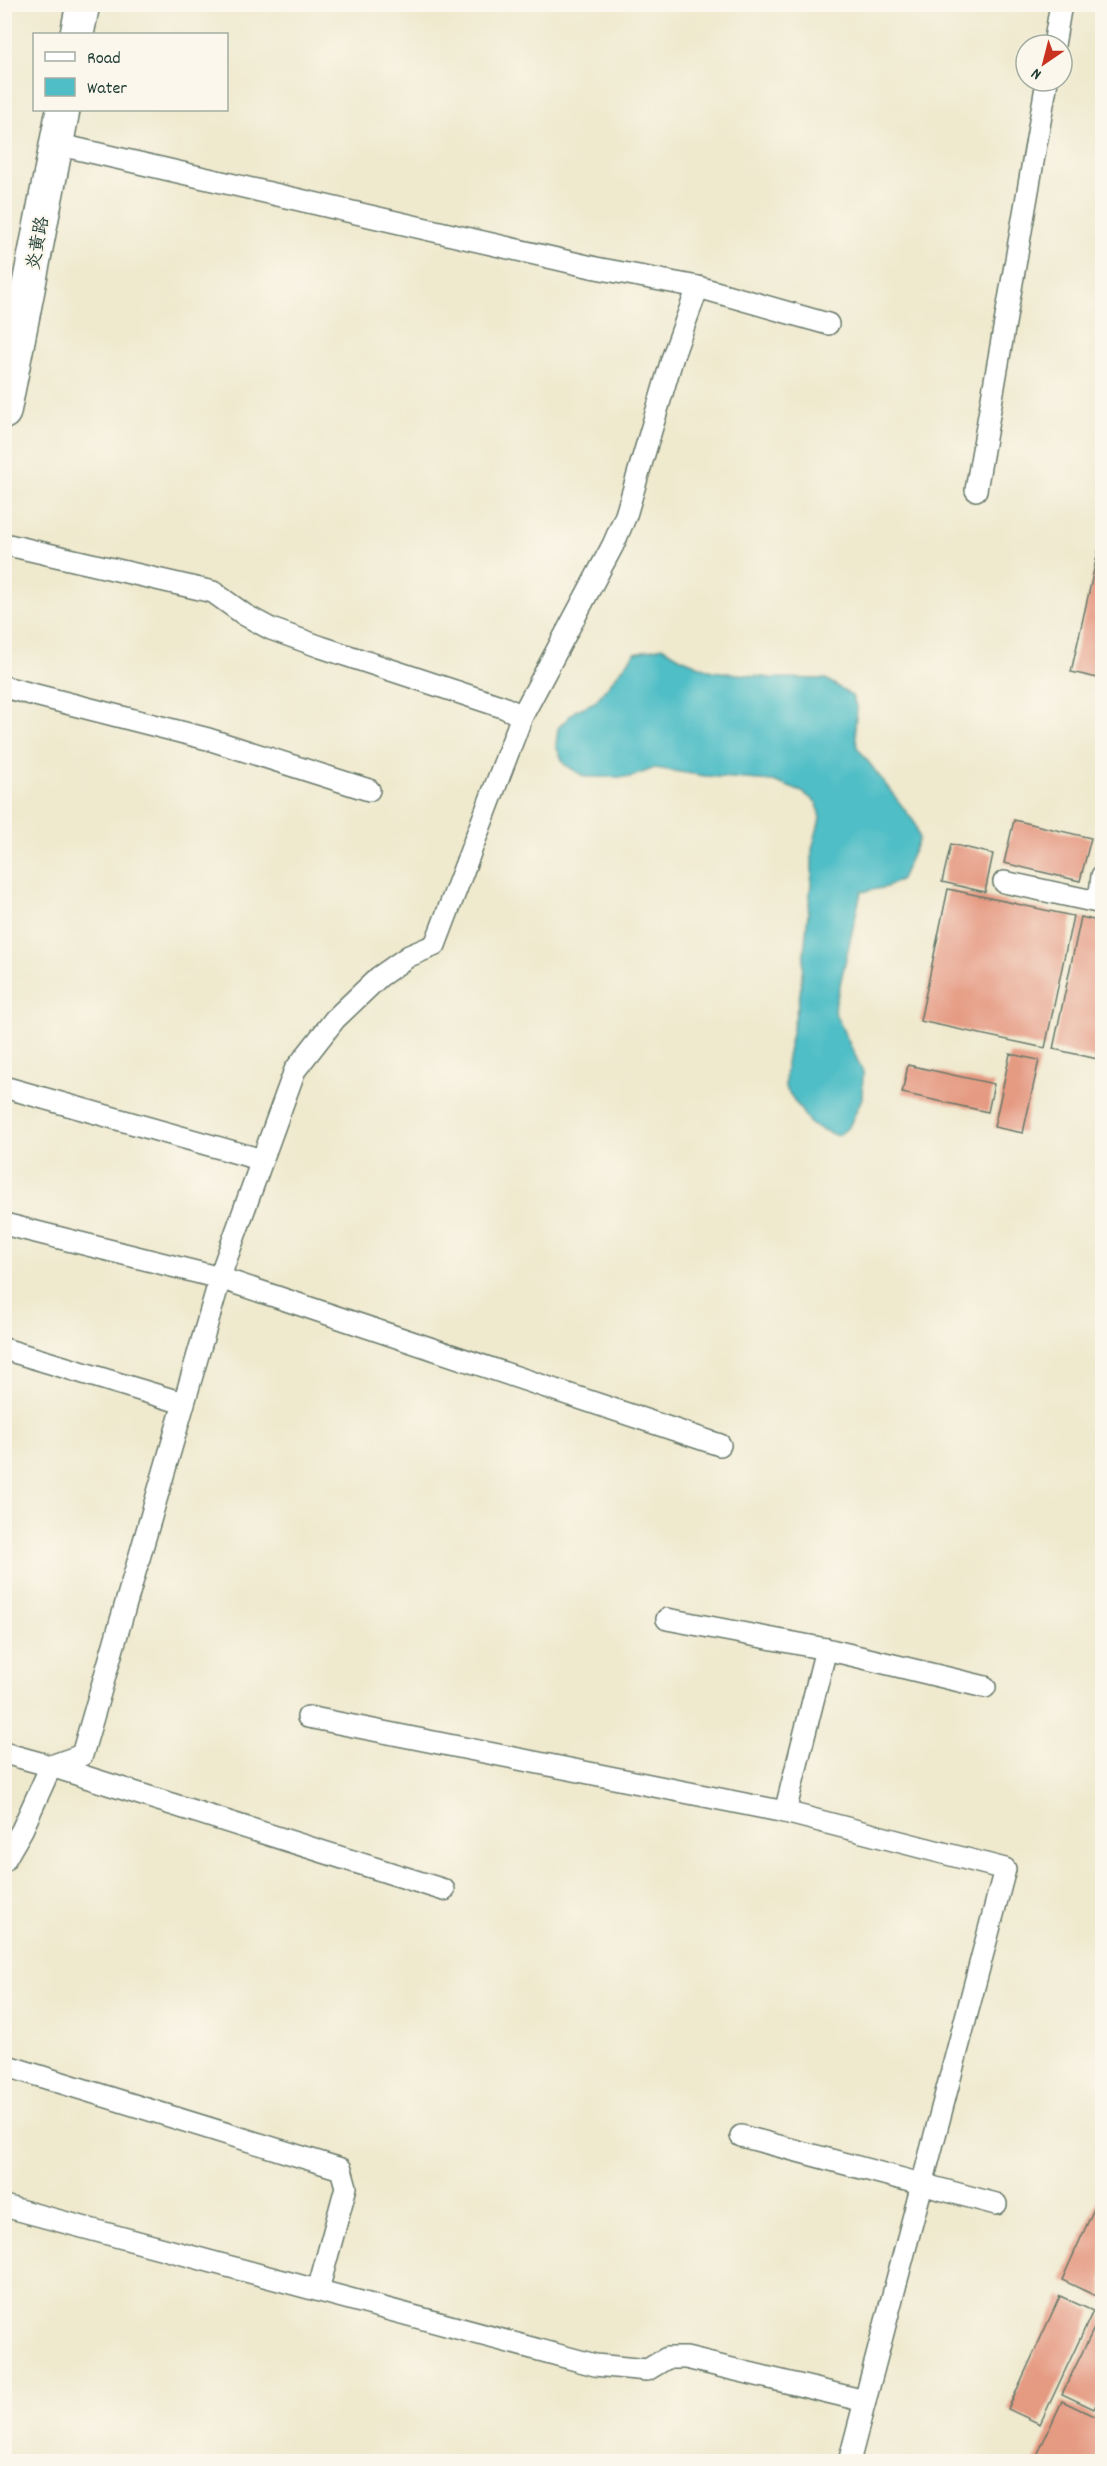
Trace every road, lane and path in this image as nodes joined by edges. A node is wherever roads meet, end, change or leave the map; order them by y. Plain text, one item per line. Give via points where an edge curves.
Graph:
1 (83, 4) edge
2 (1061, 4) edge
3 (77, 33) edge
4 (1056, 33) edge
5 (1045, 93) edge
6 (63, 111) edge
7 (56, 144) junction
8 (698, 287) junction
9 (828, 324) dead end
10 (4, 412) edge
11 (976, 490) dead end
12 (4, 544) edge
13 (4, 687) edge
14 (522, 716) junction
15 (369, 790) dead end
16 (1102, 876) edge
17 (1004, 882) dead end
18 (1101, 902) edge
19 (4, 1087) edge
20 (262, 1160) junction
21 (4, 1224) edge
22 (220, 1278) junction
23 (4, 1349) edge
24 (183, 1403) junction
25 (720, 1445) dead end
26 (667, 1619) dead end
27 (825, 1649) junction
28 (985, 1687) dead end
29 (308, 1718) dead end
30 (4, 1753) edge
31 (51, 1766) junction
32 (784, 1812) junction
33 (4, 1861) edge
34 (444, 1890) dead end
35 (4, 2066) edge
36 (741, 2136) dead end
37 (922, 2184) junction
38 (996, 2204) dead end
39 (4, 2206) edge
40 (318, 2290) junction
41 (865, 2401) junction
42 (849, 2462) edge

1 - 3 street
2 - 4 lane
5 - 11 lane
6 - 7 street, 炎黄路
7 - 8 lane via 597,268
7 - 10 street, 炎黄路
8 - 9 lane
8 - 14 lane via 673,356 626,515
12 - 14 lane via 213,592 272,629
13 - 15 lane via 208,739
14 - 20 lane via 435,945 409,956 379,977 335,1019 295,1070
16 - 18 lane
17 - 18 lane
19 - 20 lane
20 - 22 lane
21 - 22 lane
22 - 24 lane
22 - 25 lane
23 - 24 lane
24 - 31 lane via 82,1755
26 - 27 lane
27 - 28 lane
27 - 32 lane
29 - 32 lane
30 - 31 lane
31 - 33 lane
31 - 34 lane
32 - 37 lane via 1005,1869
35 - 40 lane via 341,2169 346,2187
36 - 37 lane
37 - 38 lane
37 - 41 lane
39 - 40 lane
40 - 41 lane via 595,2365 647,2370 668,2358 686,2358
41 - 42 lane

